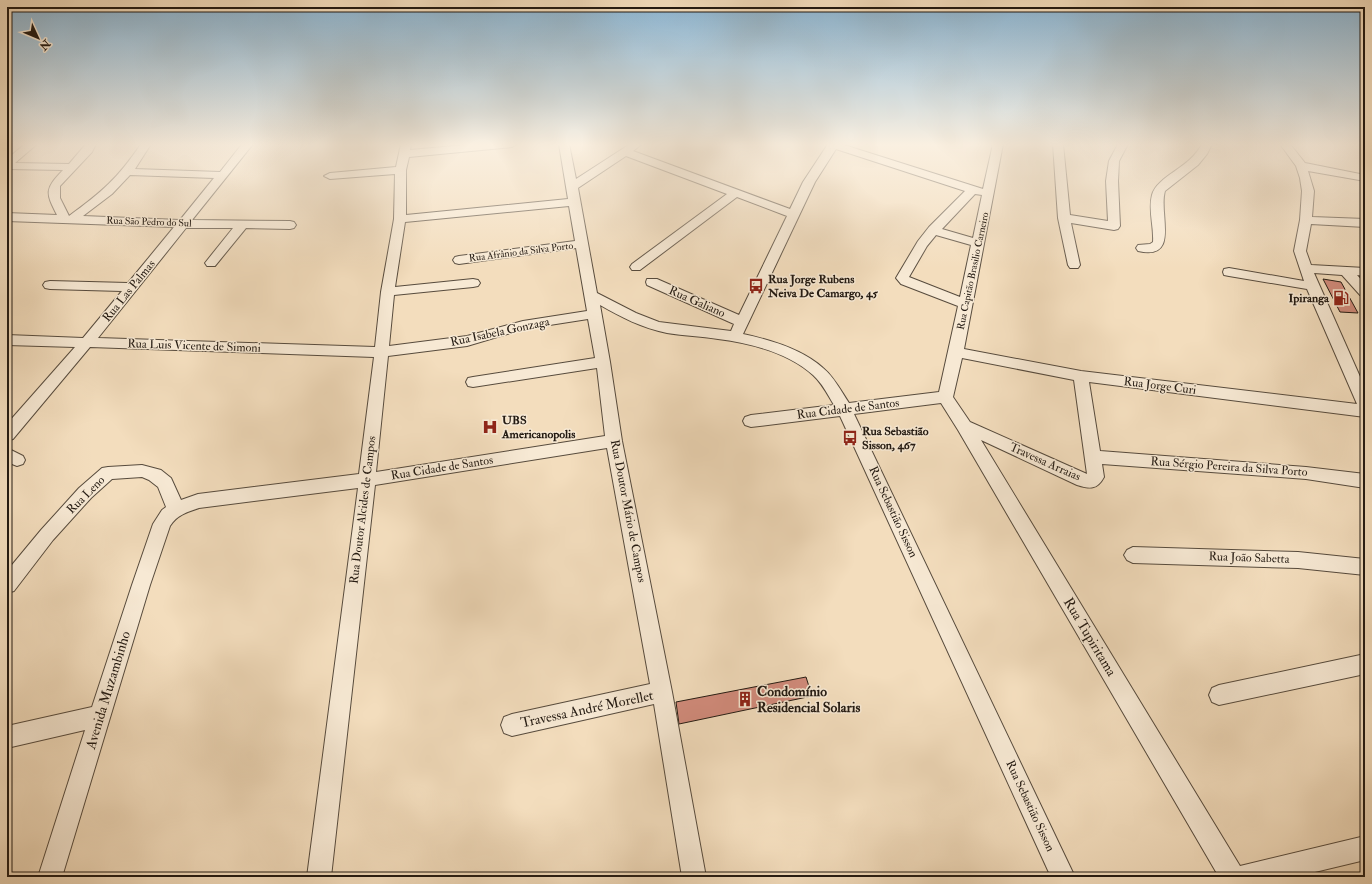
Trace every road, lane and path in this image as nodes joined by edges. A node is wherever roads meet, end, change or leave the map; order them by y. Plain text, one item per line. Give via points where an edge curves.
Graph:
1 (55, 185) edge
2 (114, 185) edge
3 (216, 185) edge
4 (401, 185) edge
5 (571, 185) edge
6 (584, 185) edge
7 (714, 185) edge
8 (807, 185) edge
9 (957, 185) edge
10 (991, 185) edge
11 (1061, 185) edge
12 (1112, 185) edge
13 (1163, 185) edge
14 (1307, 185) edge
15 (972, 190) junction
16 (735, 193) junction
17 (573, 194) junction
18 (989, 194) junction
19 (793, 214) junction
20 (7, 217) edge
21 (68, 218) junction
22 (1064, 218) junction
23 (400, 219) junction
24 (1306, 220) junction
25 (1365, 223) edge
26 (185, 224) junction
27 (243, 224) junction
28 (290, 225) dead end
29 (933, 230) junction
30 (582, 244) junction
31 (978, 244) junction
32 (1142, 248) dead end
33 (459, 260) dead end
34 (211, 263) dead end
35 (1074, 265) dead end
36 (636, 267) dead end
37 (1306, 269) junction
38 (1229, 272) dead end
39 (1347, 272) junction
40 (1365, 272) edge
41 (652, 282) dead end
42 (473, 283) dead end
43 (50, 285) dead end
44 (1312, 286) junction
45 (133, 287) junction
46 (388, 292) junction
47 (1365, 292) edge
48 (591, 295) junction
49 (965, 304) junction
50 (594, 314) junction
51 (739, 329) junction
52 (7, 340) edge
53 (87, 342) junction
54 (382, 352) junction
55 (956, 352) junction
56 (603, 362) junction
57 (1081, 376) junction
58 (473, 382) dead end
59 (945, 397) junction
60 (1365, 405) edge
61 (845, 410) junction
62 (1365, 411) edge
63 (14, 417) edge
64 (751, 421) dead end
65 (964, 426) junction
66 (7, 435) edge
67 (614, 441) junction
68 (1093, 457) junction
69 (367, 480) junction
70 (1365, 481) edge
71 (176, 509) junction
72 (1133, 555) dead end
73 (1365, 567) edge
74 (7, 585) edge
75 (1365, 664) edge
76 (662, 692) junction
77 (1219, 695) dead end
78 (100, 716) junction
79 (512, 725) dead end
80 (7, 737) edge
81 (1365, 848) edge
82 (50, 877) edge
83 (319, 877) edge
84 (694, 877) edge
85 (1063, 877) edge
86 (1233, 877) edge
87 (1244, 877) edge

1 - 21 street via 54,197
2 - 21 street via 105,194
3 - 26 street, Rua Las Palmas
4 - 23 street, Rua Doutor Alcides de Campos
5 - 17 street, Rua Doutor Mário de Campos
6 - 17 street
7 - 16 street
8 - 19 street
9 - 15 street
10 - 18 street, Rua Capitão Brasilio Carneiro
11 - 22 street
12 - 22 street via 1114,226
13 - 32 street via 1159,191 1156,210 1160,240 1157,245
14 - 24 street
15 - 18 street
15 - 29 street
16 - 19 street
16 - 36 street
17 - 23 street
17 - 30 street, Rua Doutor Mário de Campos
18 - 31 street, Rua Capitão Brasilio Carneiro
19 - 51 street
20 - 21 street, Rua São Pedro do Sul
21 - 26 street, Rua São Pedro do Sul
22 - 35 street
23 - 46 street, Rua Doutor Alcides de Campos
24 - 25 street
24 - 37 street via 1300,251
26 - 27 street, Rua São Pedro do Sul
26 - 45 street, Rua Las Palmas
27 - 28 street, Rua São Pedro do Sul
27 - 34 street
29 - 31 street
29 - 49 street via 922,244 903,279
30 - 33 street, Rua Afrânio da Silva Porto
30 - 48 street, Rua Doutor Mário de Campos
31 - 49 street, Rua Capitão Brasilio Carneiro
37 - 39 street
37 - 44 street
38 - 44 street
39 - 40 street
39 - 47 street
41 - 51 street, Rua Galiano
42 - 46 street
43 - 45 street
44 - 60 street
45 - 53 street, Rua Las Palmas
46 - 54 street, Rua Doutor Alcides de Campos
48 - 50 street, Rua Doutor Mário de Campos
48 - 51 street, Rua Sebastião Sisson via 655,326 674,330
49 - 55 street, Rua Capitão Brasilio Carneiro
50 - 54 street, Rua Isabela Gonzaga via 523,325 484,338
50 - 56 street, Rua Doutor Mário de Campos
51 - 61 street, Rua Sebastião Sisson via 804,361 831,387
52 - 53 street, Rua Luis Vicente de Simoni
53 - 54 street, Rua Luis Vicente de Simoni
53 - 63 street, Rua Las Palmas
54 - 69 street, Rua Doutor Alcides de Campos
55 - 57 street, Rua Jorge Curi
55 - 59 street, Rua Capitão Brasilio Carneiro
56 - 58 street
56 - 67 street, Rua Doutor Mário de Campos
57 - 62 street, Rua Jorge Curi
57 - 68 street, Travessa Arraias
59 - 61 street, Rua Cidade de Santos
59 - 65 street, Rua Tupiritama
61 - 64 street, Rua Cidade de Santos
61 - 85 street, Rua Sebastião Sisson
63 - 66 street, Rua Las Palmas
65 - 68 street, Travessa Arraias via 1092,482 1096,477
65 - 86 street, Rua Tupiritama
67 - 69 street, Rua Cidade de Santos
67 - 76 street, Rua Doutor Mário de Campos
68 - 70 street, Rua Sérgio Pereira da Silva Porto via 1291,472
69 - 71 street, Rua Cidade de Santos via 198,501
69 - 83 street, Rua Doutor Alcides de Campos
71 - 74 street, Rua Leno via 165,483 155,475 142,471 108,473 85,493 47,535
71 - 78 street, Avenida Muzambinho via 162,524
72 - 73 street, Rua João Sabetta via 1298,560
75 - 77 street
76 - 79 street, Travessa André Morellet
76 - 84 street, Rua Doutor Mário de Campos
78 - 80 street
78 - 82 street, Avenida Muzambinho
81 - 87 street

